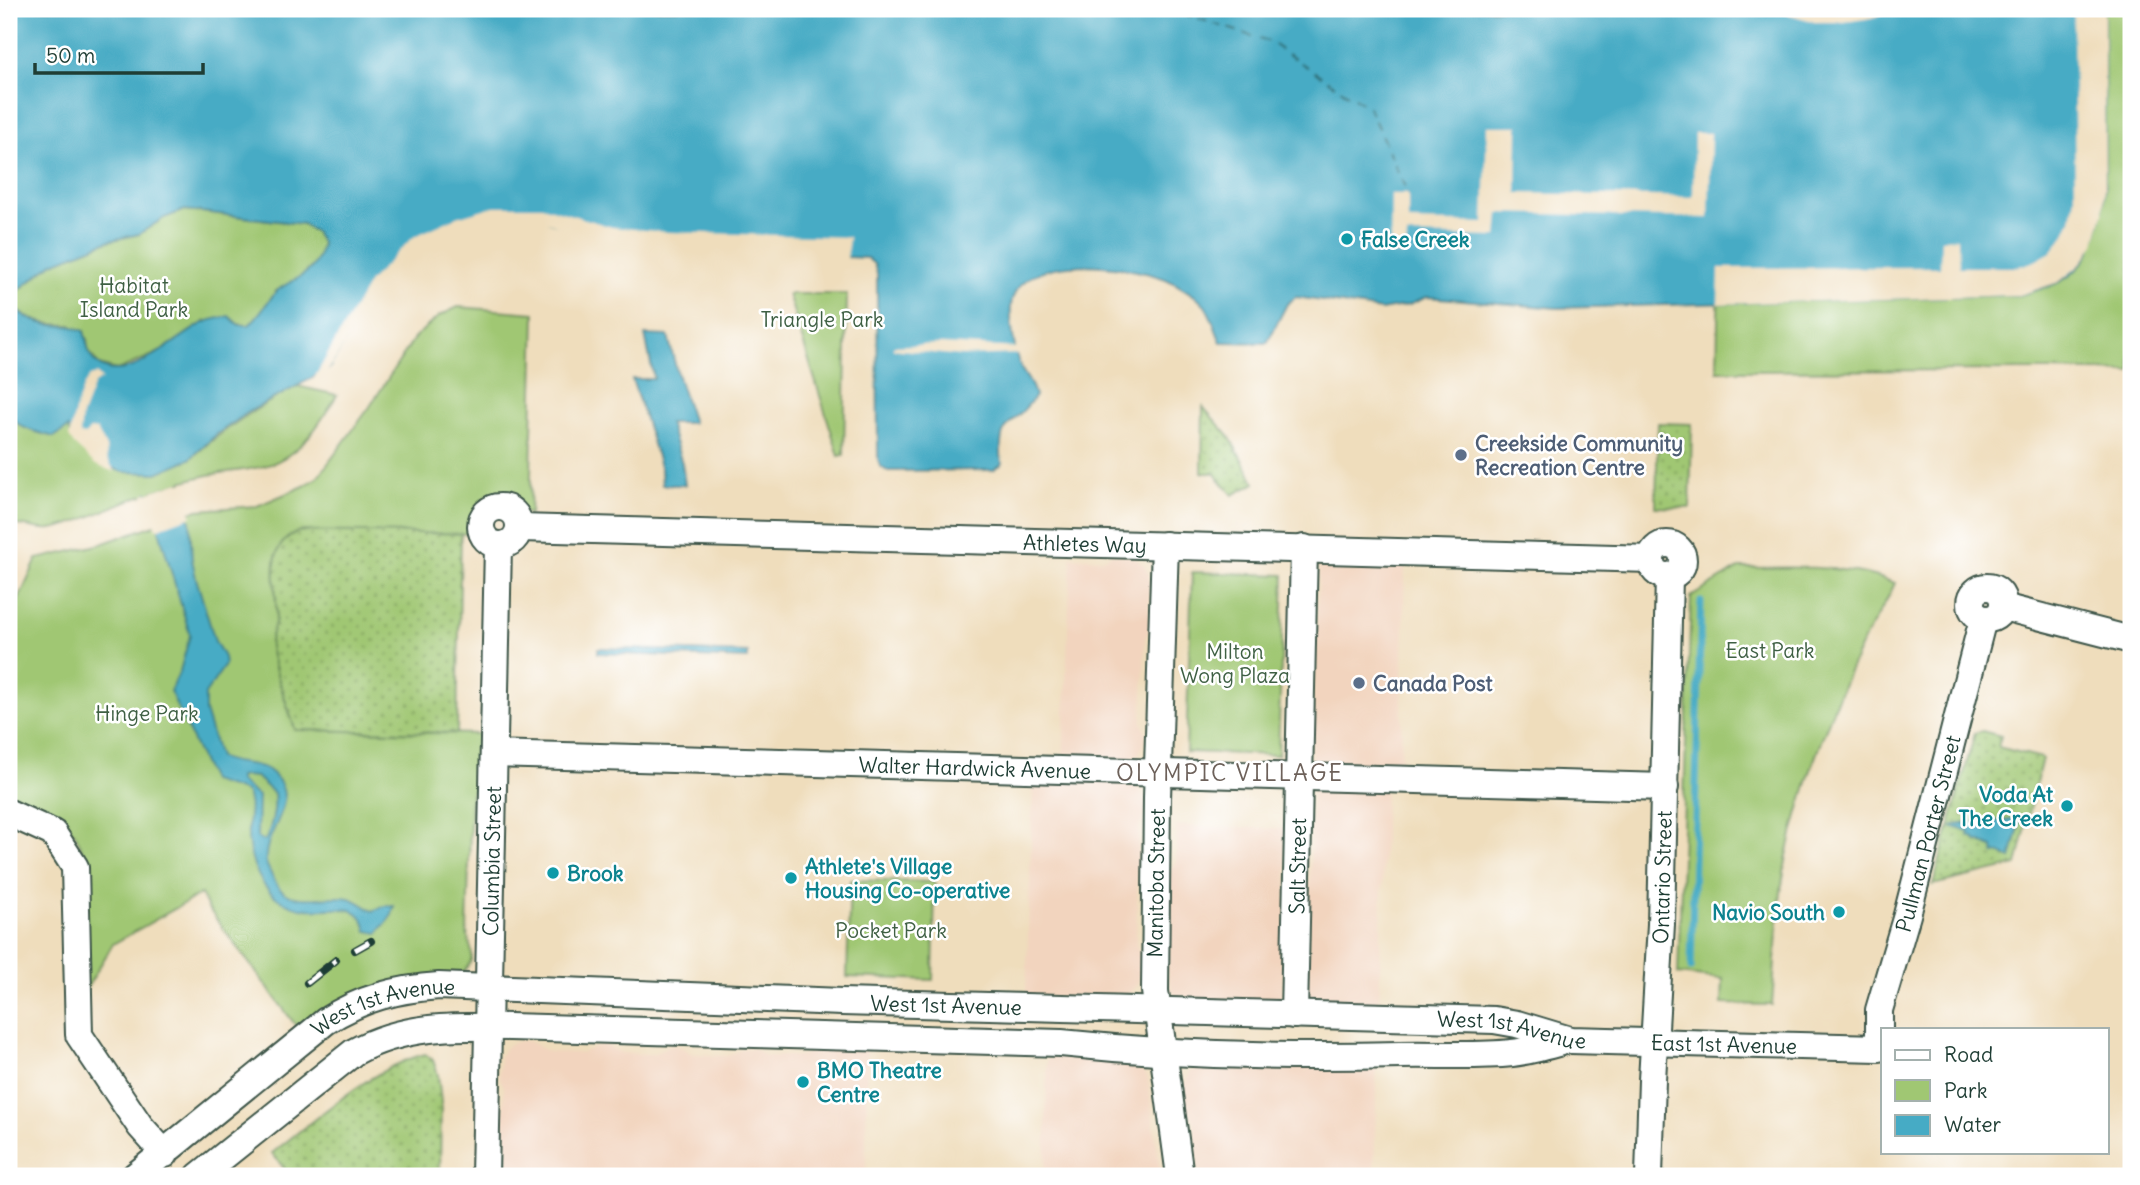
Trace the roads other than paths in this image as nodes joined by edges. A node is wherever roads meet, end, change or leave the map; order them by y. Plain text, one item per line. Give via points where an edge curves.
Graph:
1 (520, 528) junction
2 (498, 545) junction
3 (1165, 545) junction
4 (1304, 548) junction
5 (1660, 567) joint
6 (2131, 640) edge
7 (494, 754) junction
8 (1158, 773) junction
9 (1299, 777) junction
10 (1665, 787) junction
11 (9, 813) edge
12 (488, 988) junction
13 (1158, 1012) junction
14 (1294, 1015) junction
15 (487, 1027) junction
16 (1570, 1040) junction
17 (1654, 1042) junction
18 (1879, 1048) joint
19 (1164, 1052) junction
20 (165, 1154) junction
21 (140, 1175) edge
22 (199, 1176) edge
23 (485, 1176) edge
24 (1180, 1176) edge
25 (1648, 1176) edge

1 - 2 street via 515,539
1 - 2 street via 510,509 488,511 481,532
1 - 3 street, Athletes Way
2 - 7 street, Columbia Street
3 - 4 street, Athletes Way
3 - 8 street, Manitoba Street
4 - 5 street, Athletes Way
4 - 9 street, Salt Street
5 - 10 street, Ontario Street
6 - 18 street, Pullman Porter Street via 1993,613 1879,1010
7 - 8 street, Walter Hardwick Avenue
7 - 12 street, Columbia Street
8 - 9 street, Walter Hardwick Avenue
8 - 13 street, Manitoba Street
9 - 10 street, Walter Hardwick Avenue
9 - 14 street, Salt Street
10 - 17 street, Ontario Street
11 - 20 street via 53,833 75,867 79,1035 140,1126
12 - 13 street, West 1st Avenue
12 - 15 street, Columbia Street
12 - 20 street, West 1st Avenue via 403,989 341,1011
13 - 14 street, West 1st Avenue
13 - 19 street, Manitoba Street
14 - 16 street, West 1st Avenue via 1494,1020
15 - 19 street, West 1st Avenue via 1061,1043
15 - 22 street, West 1st Avenue via 422,1029 371,1043
15 - 23 street, Columbia Street
16 - 17 street, East 1st Avenue
16 - 19 street, West 1st Avenue via 1494,1055 1313,1057
17 - 18 street, East 1st Avenue
17 - 25 street, Ontario Street
19 - 24 street, Manitoba Street
20 - 21 street, West 1st Avenue

